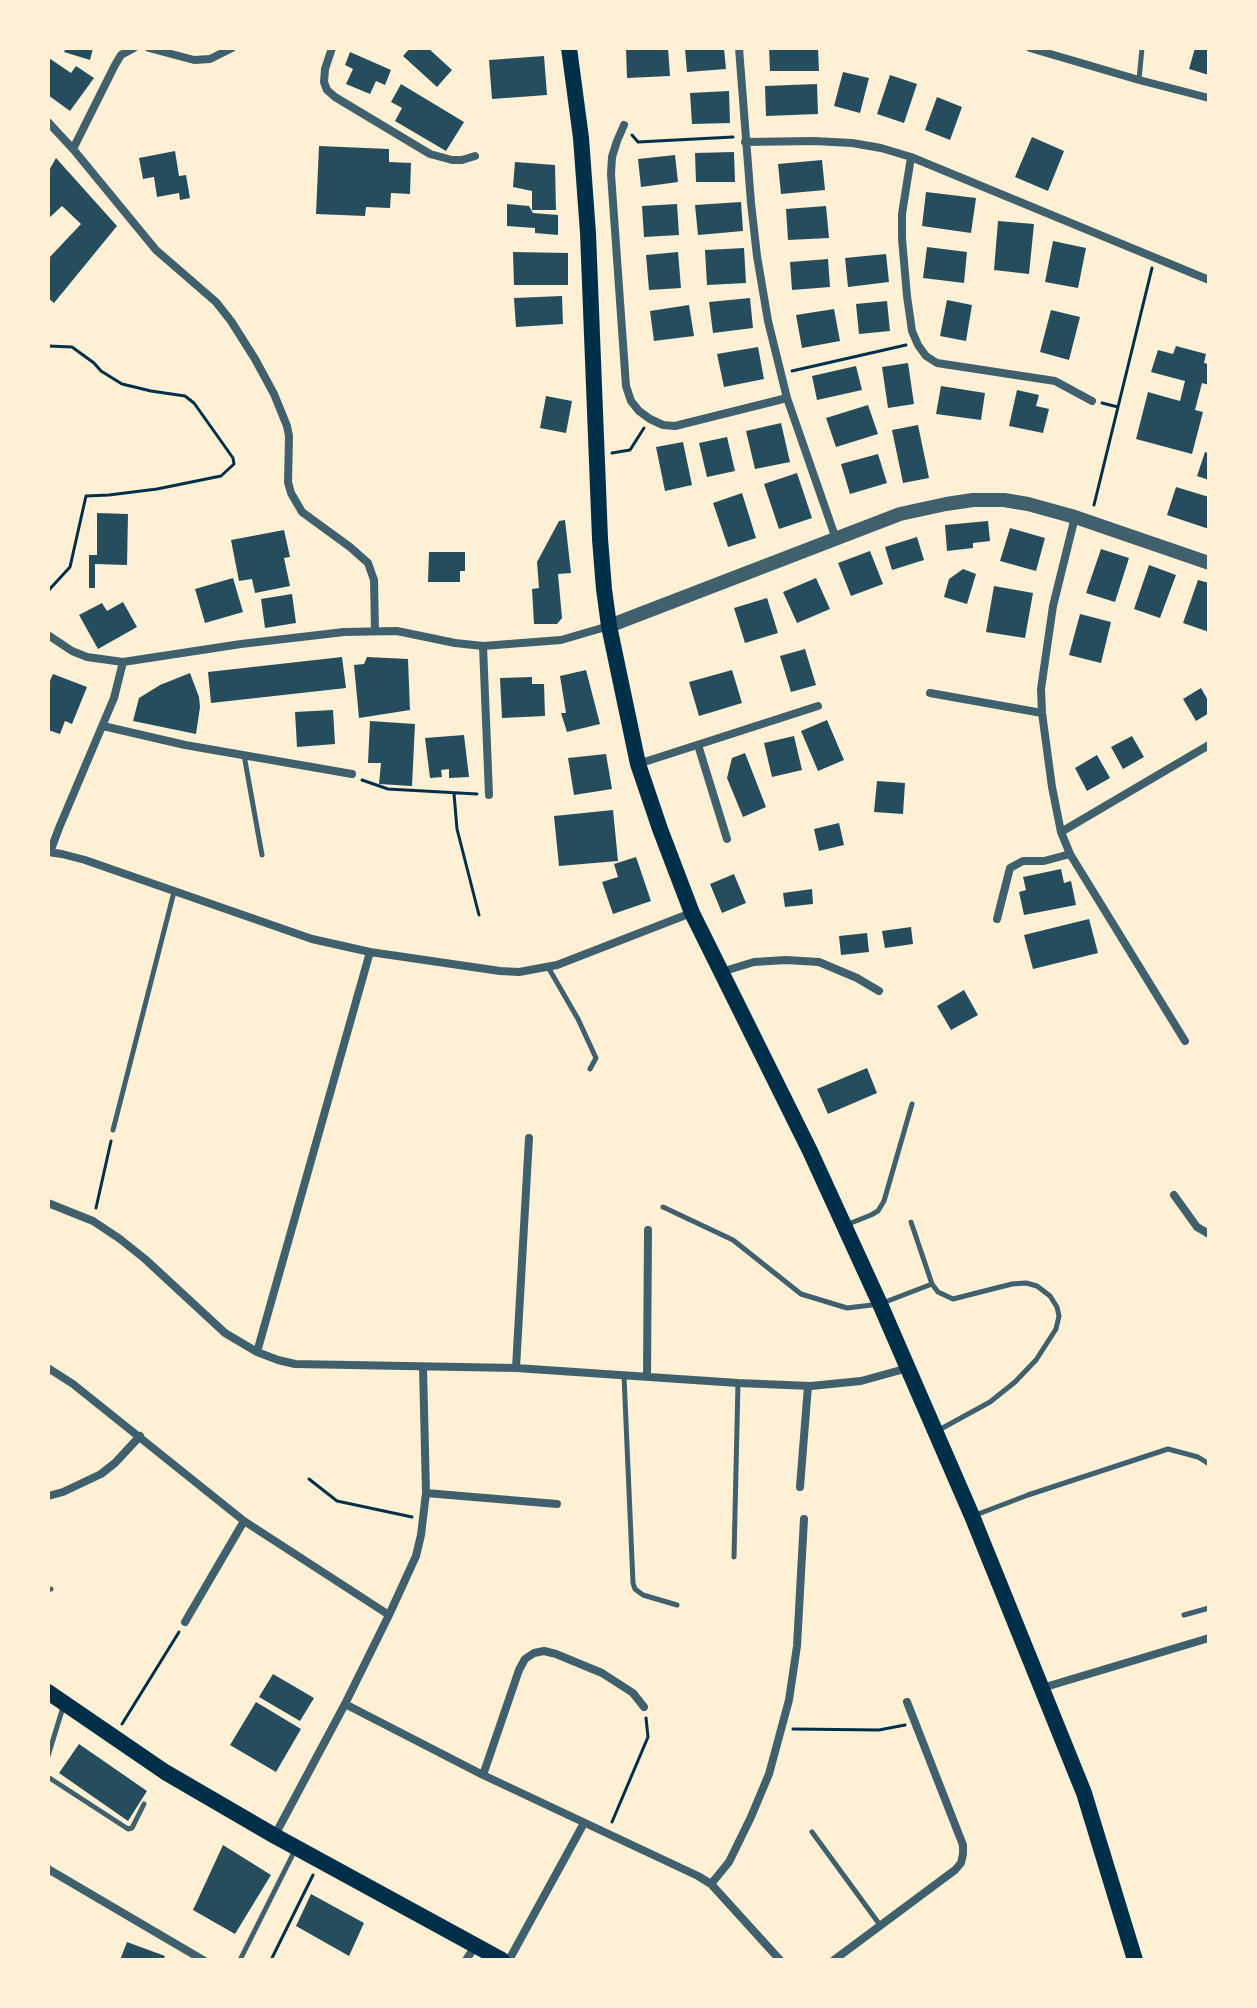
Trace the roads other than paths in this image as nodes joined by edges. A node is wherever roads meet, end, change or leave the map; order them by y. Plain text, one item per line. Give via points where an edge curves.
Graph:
1 (134, 48) edge
2 (149, 48) edge
3 (232, 48) edge
4 (332, 48) edge
5 (569, 48) edge
6 (739, 48) edge
7 (1030, 48) edge
8 (1078, 48) edge
9 (1142, 48) edge
10 (1076, 60) junction
11 (1139, 80) junction
12 (1209, 98) edge
13 (48, 122) edge
14 (624, 125) road end
15 (745, 139) junction
16 (73, 149) junction
17 (475, 156) dead end
18 (911, 157) junction
19 (1209, 280) edge
20 (787, 398) junction
21 (1092, 401) dead end
22 (1075, 517) junction
23 (836, 539) junction
24 (1209, 563) edge
25 (609, 626) junction
26 (375, 631) junction
27 (48, 635) edge
28 (483, 646) junction
29 (123, 662) junction
30 (930, 693) dead end
31 (818, 706) dead end
32 (1042, 713) junction
33 (103, 726) junction
34 (698, 745) junction
35 (1209, 745) edge
36 (244, 755) junction
37 (638, 764) junction
38 (352, 774) road end
39 (489, 795) road end
40 (1061, 832) junction
41 (727, 839) dead end
42 (49, 852) edge
43 (1070, 854) junction
44 (262, 855) dead end
45 (175, 891) junction
46 (692, 913) junction
47 (997, 919) dead end
48 (370, 952) junction
49 (548, 967) junction
50 (721, 972) junction
51 (879, 991) dead end
52 (1185, 1041) dead end
53 (590, 1069) dead end
54 (912, 1104) dead end
55 (113, 1130) road end
56 (529, 1138) dead end
57 (1174, 1195) dead end
58 (48, 1203) edge
59 (663, 1207) dead end
60 (911, 1222) dead end
61 (845, 1226) junction
62 (648, 1230) dead end
63 (1209, 1234) edge
64 (932, 1284) junction
65 (880, 1304) junction
66 (257, 1352) junction
67 (423, 1367) junction
68 (48, 1368) edge
69 (516, 1368) junction
70 (908, 1368) junction
71 (624, 1374) junction
72 (647, 1376) junction
73 (738, 1383) junction
74 (808, 1386) junction
75 (936, 1431) junction
76 (140, 1436) junction
77 (1209, 1464) edge
78 (800, 1487) dead end
79 (426, 1493) junction
80 (48, 1496) edge
81 (557, 1504) dead end
82 (972, 1516) junction
83 (804, 1519) dead end
84 (244, 1521) junction
85 (734, 1557) dead end
86 (677, 1605) dead end
87 (1209, 1608) edge
88 (389, 1615) junction
89 (1184, 1615) dead end
90 (185, 1622) road end
91 (1209, 1638) edge
92 (1042, 1688) junction
93 (48, 1692) edge
94 (907, 1702) dead end
95 (64, 1704) junction
96 (345, 1704) junction
97 (644, 1707) road end
98 (48, 1756) edge
99 (483, 1775) junction
100 (48, 1777) edge
101 (144, 1804) dead end
102 (584, 1823) junction
103 (812, 1832) dead end
104 (275, 1836) junction
105 (296, 1848) junction
106 (48, 1869) edge
107 (711, 1884) junction
108 (880, 1926) junction
109 (476, 1945) junction
110 (203, 1960) edge
111 (240, 1960) edge
112 (466, 1960) edge
113 (502, 1960) edge
114 (509, 1960) edge
115 (780, 1960) edge
116 (834, 1960) edge
117 (1135, 1960) edge

1 - 16 street via 121,55
2 - 3 street via 194,60
4 - 17 street via 324,75 327,90 335,97 430,154 452,160
5 - 25 main road via 588,233 600,539
6 - 15 street
7 - 10 street
8 - 10 street
9 - 11 lane
10 - 11 street
11 - 12 street
13 - 16 street
14 - 20 street via 611,174 631,401 650,419 675,426
15 - 18 street via 852,143
15 - 20 street via 757,256
16 - 26 street via 156,250 216,302 255,359 287,426 291,493 302,512 368,563 374,580
18 - 19 street
18 - 21 street via 902,214 907,296 912,331 926,356 937,363 1055,381
20 - 23 street
22 - 23 street via 1004,500 973,500 900,514
22 - 24 street
22 - 32 street via 1053,606
23 - 25 street
25 - 28 street via 561,640
25 - 37 main road
26 - 28 street
26 - 29 street
27 - 29 street via 87,657
28 - 39 street
29 - 33 street
30 - 32 street
31 - 34 street
32 - 40 street
33 - 36 street
33 - 42 street
34 - 37 street
34 - 41 street
35 - 40 street
36 - 38 street
36 - 44 lane
37 - 46 main road
40 - 43 street
42 - 45 street
43 - 47 street via 1010,868
43 - 52 street
45 - 48 street via 312,939
45 - 55 lane
46 - 49 street
46 - 50 main road
48 - 49 street via 500,971
48 - 66 street
49 - 53 lane via 596,1058
50 - 51 street via 754,962 819,962
50 - 61 main road
54 - 61 lane via 884,1201 878,1211
56 - 69 street
57 - 63 street via 1197,1227
58 - 66 street via 93,1221 120,1239 225,1333
59 - 65 lane via 733,1240 801,1294 847,1308
60 - 64 lane
61 - 65 main road
62 - 72 street
64 - 65 lane
64 - 75 lane via 953,1299 1026,1283 1050,1296 1059,1316 1036,1360 1015,1382
65 - 70 main road
66 - 67 street via 295,1364
67 - 69 street
67 - 79 street
68 - 76 street
69 - 71 street
70 - 74 street via 861,1381
70 - 75 main road
71 - 72 street
71 - 86 lane via 633,1583 643,1595
72 - 73 street
73 - 74 street
73 - 85 lane
74 - 78 street
75 - 82 main road
76 - 80 street via 101,1474
76 - 84 street
77 - 82 lane via 1168,1449
79 - 81 street
79 - 88 street via 416,1556
82 - 92 main road
83 - 107 street via 794,1675 781,1728 746,1828
84 - 88 street
84 - 90 street
87 - 89 lane
88 - 96 street
91 - 92 street
92 - 117 main road via 1084,1793
93 - 95 main road
94 - 108 street via 963,1854 955,1870
95 - 98 lane
95 - 104 main road via 165,1772
96 - 99 street
96 - 104 street
97 - 99 street via 602,1673 556,1654 534,1653 519,1670
99 - 102 street
100 - 101 lane via 128,1829
102 - 107 street
102 - 114 street
103 - 108 lane
104 - 105 main road
105 - 109 main road
105 - 111 lane
106 - 110 street
107 - 115 street
108 - 116 street
109 - 112 street
109 - 113 main road

